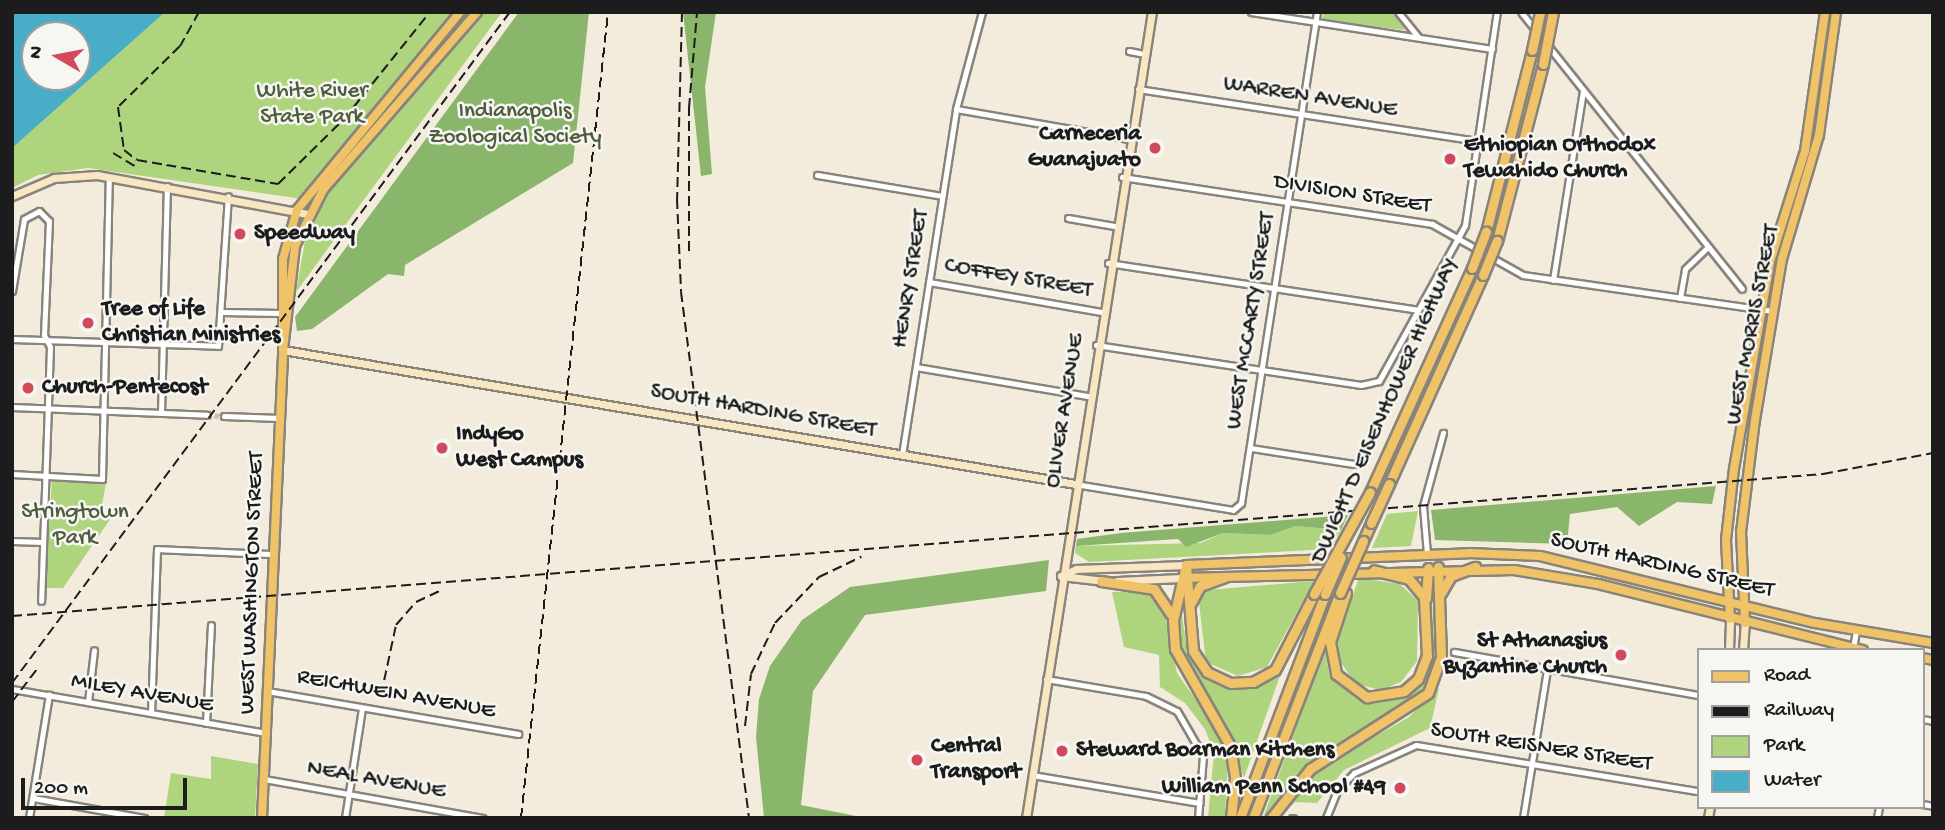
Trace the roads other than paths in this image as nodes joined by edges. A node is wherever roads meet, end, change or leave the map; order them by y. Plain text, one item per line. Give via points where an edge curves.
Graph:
1 (460, 12) edge
2 (478, 12) edge
3 (982, 12) edge
4 (1152, 12) edge
5 (1251, 12) edge
6 (1317, 12) edge
7 (1398, 12) edge
8 (1497, 12) edge
9 (1521, 12) edge
10 (1539, 12) edge
11 (1553, 12) edge
12 (1824, 13) edge
13 (1838, 13) edge
14 (1277, 14) edge
15 (1315, 22) junction
16 (1836, 33) junction
17 (1419, 38) junction
18 (1492, 49) junction
19 (1129, 51) dead end
20 (1144, 54) junction
21 (1138, 89) junction
22 (1583, 90) junction
23 (956, 109) junction
24 (1301, 114) junction
25 (1808, 128) junction
26 (1128, 139) junction
27 (1478, 141) junction
28 (817, 175) dead end
29 (109, 177) junction
30 (1122, 177) junction
31 (167, 186) junction
32 (1804, 189) junction
33 (12, 196) edge
34 (942, 196) junction
35 (1790, 196) junction
36 (228, 197) junction
37 (1288, 203) junction
38 (297, 211) junction
39 (307, 215) junction
40 (1068, 218) dead end
41 (1114, 226) junction
42 (1459, 236) junction
43 (1709, 247) junction
44 (1785, 247) junction
45 (1108, 264) junction
46 (1553, 280) junction
47 (929, 282) junction
48 (1275, 289) junction
49 (1742, 289) dead end
50 (12, 291) edge
51 (1680, 298) junction
52 (1417, 310) junction
53 (1762, 310) junction
54 (1772, 311) junction
55 (222, 312) junction
56 (1101, 312) junction
57 (281, 313) junction
58 (12, 339) edge
59 (47, 341) junction
60 (104, 344) junction
61 (1096, 345) junction
62 (162, 346) junction
63 (283, 350) junction
64 (916, 367) junction
65 (1262, 370) junction
66 (1088, 396) junction
67 (12, 407) edge
68 (47, 408) junction
69 (104, 411) junction
70 (161, 413) junction
71 (207, 415) tunnel mouth
72 (223, 416) tunnel mouth
73 (279, 418) junction
74 (1443, 433) dead end
75 (1251, 449) junction
76 (902, 455) junction
77 (1353, 464) dead end
78 (12, 474) edge
79 (45, 476) junction
80 (1074, 484) junction
81 (1237, 510) joint
82 (12, 541) edge
83 (43, 542) junction
84 (273, 554) junction
85 (1427, 554) junction
86 (1186, 565) junction
87 (1475, 567) junction
88 (1433, 568) junction
89 (1374, 570) junction
90 (1061, 576) junction
91 (1225, 577) junction
92 (1184, 578) junction
93 (1101, 581) junction
94 (1343, 593) junction
95 (1320, 594) junction
96 (1440, 598) junction
97 (1729, 600) junction
98 (41, 601) dead end
99 (1744, 604) junction
100 (1426, 605) junction
101 (1189, 611) junction
102 (1730, 619) junction
103 (1173, 620) junction
104 (1745, 623) junction
105 (211, 625) dead end
106 (1856, 631) junction
107 (1933, 643) edge
108 (1729, 648) edge
109 (1743, 648) edge
110 (1848, 648) edge
111 (1852, 648) edge
112 (94, 650) dead end
113 (1454, 652) dead end
114 (1547, 669) junction
115 (1046, 679) junction
116 (12, 689) edge
117 (267, 691) junction
118 (49, 695) junction
119 (1696, 695) edge
120 (88, 702) junction
121 (362, 708) junction
122 (151, 713) junction
123 (206, 723) junction
124 (266, 733) junction
125 (518, 734) dead end
126 (1533, 763) junction
127 (1032, 775) junction
128 (264, 779) junction
129 (1696, 791) edge
130 (349, 794) junction
131 (33, 798) junction
132 (1200, 803) junction
133 (29, 818) edge
134 (144, 818) edge
135 (262, 818) edge
136 (345, 818) edge
137 (483, 818) edge
138 (1027, 818) edge
139 (1198, 818) edge
140 (1231, 818) edge
141 (1240, 818) edge
142 (1253, 818) edge
143 (1271, 818) edge
144 (1325, 818) edge
145 (1523, 818) edge

1 - 38 main road, WEST WASHINGTON STREET
2 - 39 main road, WEST WASHINGTON STREET
3 - 23 street, HENRY STREET
4 - 20 street, OLIVER AVENUE
5 - 14 street
6 - 15 street, WEST MCCARTY STREET
7 - 17 street
8 - 18 street
9 - 22 street
10 - 95 highway, DWIGHT D EISENHOWER HIGHWAY, bridge via 1486,232
11 - 94 highway, DWIGHT D EISENHOWER HIGHWAY, bridge via 1497,241
12 - 16 main road
12 - 25 main road, WEST MORRIS STREET
13 - 16 main road, WEST MORRIS STREET
14 - 15 street
15 - 17 street
15 - 24 street, WEST MCCARTY STREET
16 - 32 main road, WEST MORRIS STREET
17 - 18 street
18 - 27 street
19 - 20 street
20 - 21 street, OLIVER AVENUE
21 - 24 street, WARREN AVENUE
21 - 26 street, OLIVER AVENUE
22 - 43 street
22 - 46 street
23 - 26 street
23 - 34 street, HENRY STREET
24 - 27 street, WARREN AVENUE
24 - 37 street, WEST MCCARTY STREET
25 - 32 main road
25 - 35 main road, WEST MORRIS STREET
26 - 30 street, OLIVER AVENUE
27 - 42 street
28 - 34 street
29 - 31 street
29 - 33 street via 66,176
29 - 60 street
30 - 37 street, DIVISION STREET
30 - 41 street, OLIVER AVENUE
31 - 36 street
31 - 62 street
32 - 44 main road, WEST MORRIS STREET
34 - 47 street, HENRY STREET
35 - 44 main road
35 - 53 main road, WEST MORRIS STREET
36 - 38 street
36 - 55 street
37 - 42 street, DIVISION STREET via 1435,225
37 - 48 street, WEST MCCARTY STREET
38 - 39 street
38 - 57 main road, WEST WASHINGTON STREET via 285,249
39 - 63 main road, WEST WASHINGTON STREET via 293,256
40 - 41 street
41 - 45 street, OLIVER AVENUE
42 - 46 street, DIVISION STREET via 1506,270
42 - 52 street
43 - 49 street
43 - 51 street via 1685,270
44 - 54 main road, WEST MORRIS STREET
45 - 48 street
45 - 56 street, OLIVER AVENUE
46 - 51 street, DIVISION STREET
47 - 56 street, COFFEY STREET
47 - 64 street, HENRY STREET
48 - 52 street
48 - 65 street, WEST MCCARTY STREET
50 - 59 street via 25,218 38,210 49,221
51 - 53 street, DIVISION STREET
52 - 65 street via 1387,372 1374,383
53 - 54 street, DIVISION STREET
53 - 97 main road, WEST MORRIS STREET via 1728,510
54 - 99 main road, WEST MORRIS STREET via 1742,512
55 - 57 street
55 - 62 street via 220,345
56 - 61 street, OLIVER AVENUE
57 - 63 main road, WEST WASHINGTON STREET
58 - 59 street
59 - 60 street
59 - 68 street
60 - 62 street
60 - 69 street
61 - 65 street
61 - 66 street, OLIVER AVENUE
62 - 70 street
63 - 73 main road, WEST WASHINGTON STREET
63 - 76 street, SOUTH HARDING STREET
64 - 66 street
64 - 76 street, HENRY STREET
65 - 75 street, WEST MCCARTY STREET
66 - 80 street, OLIVER AVENUE
67 - 68 street
68 - 69 street
68 - 79 street
69 - 70 street
69 - 79 street via 102,479
70 - 71 street
72 - 73 street
73 - 84 main road, WEST WASHINGTON STREET
74 - 85 street via 1423,506
75 - 77 street
75 - 81 street, WEST MCCARTY STREET
76 - 80 street, SOUTH HARDING STREET
78 - 79 street
79 - 83 street
80 - 81 street, SOUTH HARDING STREET
80 - 90 street, OLIVER AVENUE
82 - 83 street
83 - 98 street
84 - 117 main road, WEST WASHINGTON STREET
84 - 122 street via 157,549
85 - 86 main road, SOUTH HARDING STREET
85 - 88 main road
85 - 97 main road, SOUTH HARDING STREET via 1557,558
86 - 90 street, SOUTH HARDING STREET via 1076,569
86 - 92 highway
87 - 88 main road, SOUTH HARDING STREET
87 - 96 highway via 1449,578
87 - 102 main road, SOUTH HARDING STREET via 1571,578
88 - 89 main road, SOUTH HARDING STREET
88 - 96 highway
88 - 100 highway
89 - 91 main road, SOUTH HARDING STREET
89 - 100 highway via 1414,582
90 - 93 street, SOUTH HARDING STREET
90 - 115 street, OLIVER AVENUE
91 - 92 main road, SOUTH HARDING STREET
91 - 101 highway via 1198,588
92 - 93 street, SOUTH HARDING STREET
92 - 101 highway
92 - 103 highway
93 - 103 highway via 1158,591
94 - 100 highway via 1330,657 1345,685 1370,698 1399,694 1421,674 1428,653
94 - 142 highway, DWIGHT D EISENHOWER HIGHWAY
95 - 101 highway via 1278,665 1247,684 1219,680 1199,663
95 - 141 highway, DWIGHT D EISENHOWER HIGHWAY
96 - 143 highway via 1441,663 1428,693 1310,769
97 - 99 main road, SOUTH HARDING STREET
97 - 102 main road, WEST MORRIS STREET
99 - 104 main road, WEST MORRIS STREET
99 - 106 main road, SOUTH HARDING STREET
102 - 104 main road, SOUTH HARDING STREET
102 - 108 street, WEST MORRIS STREET
103 - 140 highway via 1181,670 1217,718 1231,750
104 - 109 street, WEST MORRIS STREET
104 - 110 main road, SOUTH HARDING STREET
105 - 123 street
106 - 107 main road, SOUTH HARDING STREET
106 - 111 street
112 - 120 street
113 - 114 street
114 - 119 street
114 - 126 street
115 - 127 street, OLIVER AVENUE
115 - 132 street via 1161,701 1186,720 1200,744
116 - 118 street, MILEY AVENUE
117 - 121 street, REICHWEIN AVENUE
117 - 124 main road, WEST WASHINGTON STREET
118 - 120 street, MILEY AVENUE
118 - 131 street
120 - 122 street, MILEY AVENUE
121 - 125 street, REICHWEIN AVENUE
121 - 130 street
122 - 123 street, MILEY AVENUE
123 - 124 street, MILEY AVENUE
124 - 128 main road, WEST WASHINGTON STREET
126 - 129 street, SOUTH REISNER STREET
126 - 144 street, SOUTH REISNER STREET via 1406,747 1346,779
126 - 145 street
127 - 132 street
127 - 138 street, OLIVER AVENUE
128 - 130 street, NEAL AVENUE
128 - 135 main road, WEST WASHINGTON STREET
130 - 136 street
130 - 137 street, NEAL AVENUE
131 - 133 street
131 - 134 street
132 - 139 street

